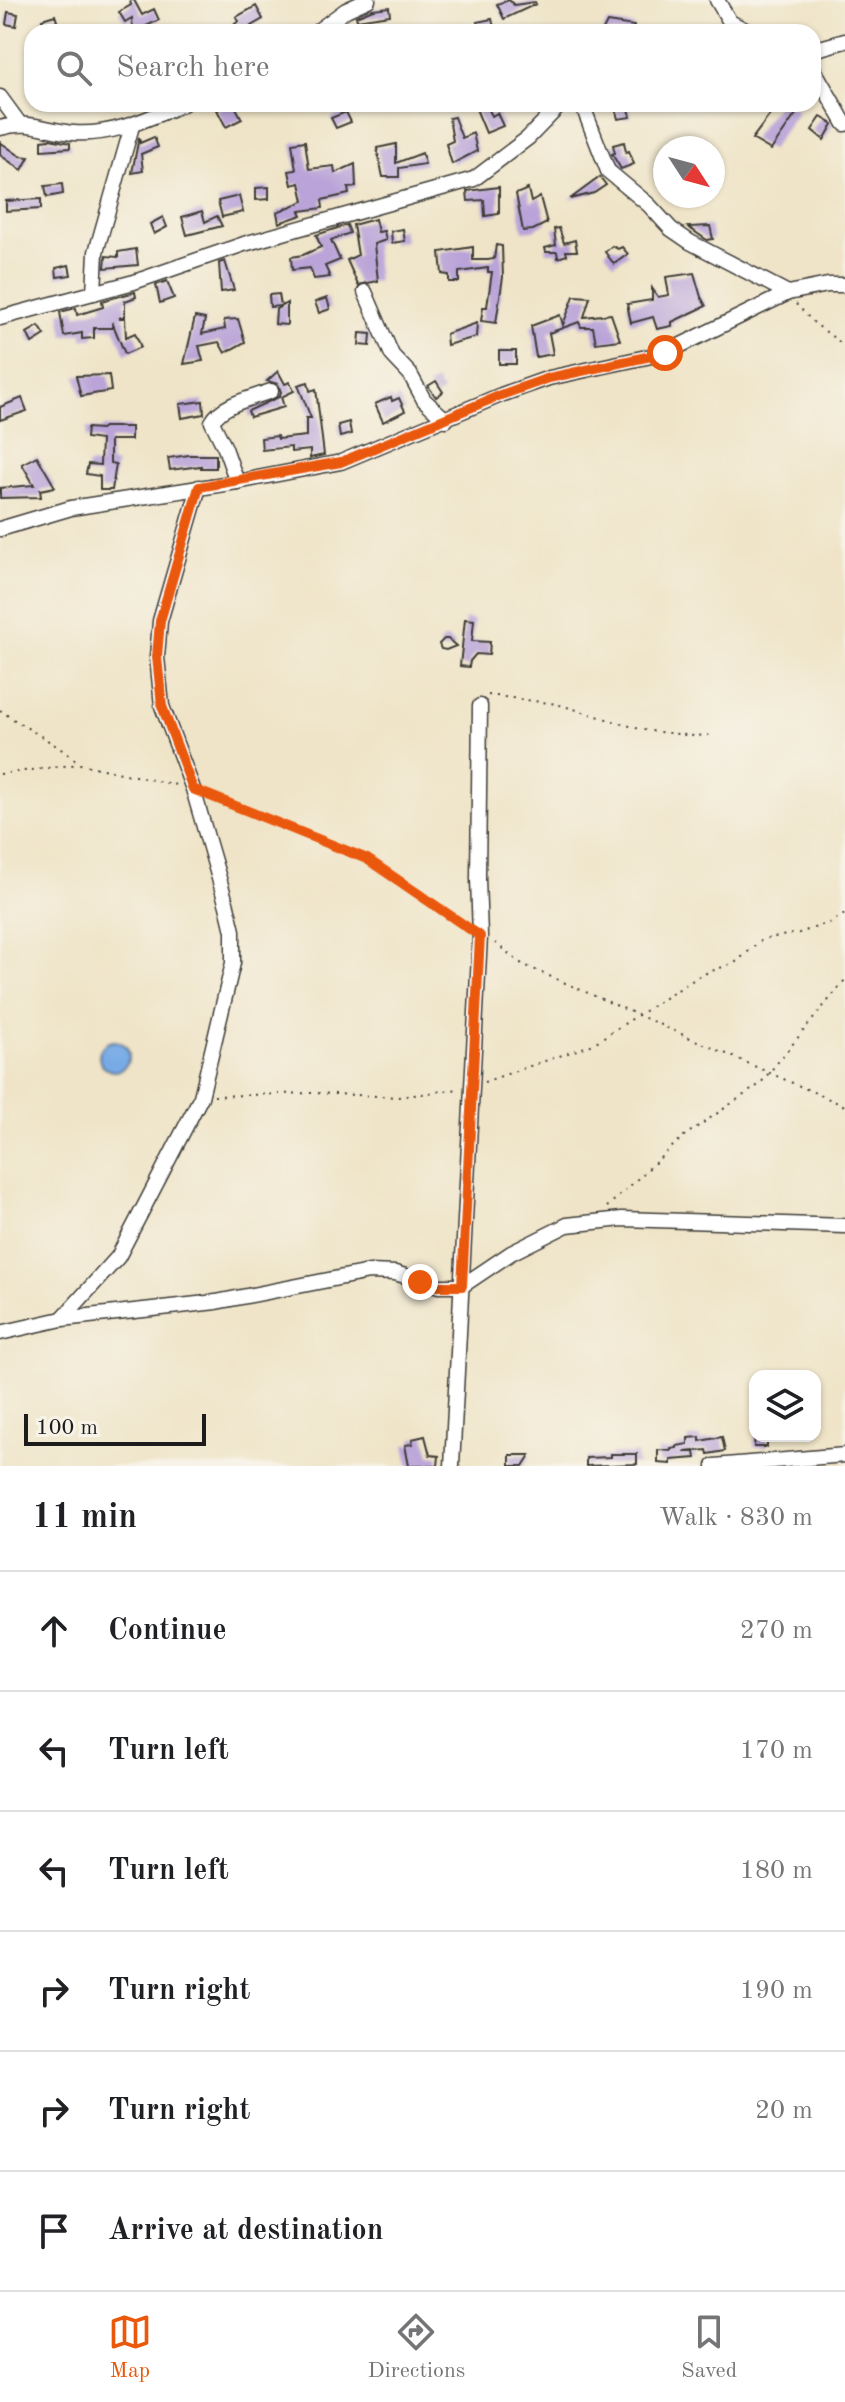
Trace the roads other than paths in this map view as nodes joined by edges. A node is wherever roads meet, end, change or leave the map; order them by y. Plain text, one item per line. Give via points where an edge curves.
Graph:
1 (368, 0) edge
2 (717, 0) edge
3 (327, 24) edge
4 (734, 24) edge
5 (845, 41) edge
6 (821, 48) edge
7 (821, 82) edge
8 (0, 97) edge
9 (164, 112) edge
10 (553, 112) edge
11 (585, 112) edge
12 (19, 123) junction
13 (845, 124) edge
14 (132, 126) junction
15 (0, 128) edge
16 (845, 285) edge
17 (365, 292) dead end
18 (94, 293) junction
19 (788, 293) junction
20 (0, 318) edge
21 (271, 391) dead end
22 (446, 420) junction
23 (237, 482) junction
24 (199, 487) junction
25 (0, 529) edge
26 (480, 706) road end
27 (845, 1226) edge
28 (462, 1286) junction
29 (62, 1319) junction
30 (0, 1333) edge
31 (845, 1455) edge
32 (452, 1466) edge
33 (714, 1466) edge

1 - 3 street
2 - 4 street
5 - 6 street
7 - 13 street
8 - 12 street
9 - 14 street
10 - 18 street via 474,179
11 - 19 street via 608,171 671,229
12 - 14 street via 72,133
12 - 15 street
14 - 18 street via 96,252
16 - 19 street
17 - 22 street via 392,355 424,400
18 - 20 street
19 - 22 street via 665,353 549,378
21 - 23 street via 228,407 212,422
22 - 23 street via 341,462
23 - 24 street
24 - 25 street via 71,508
24 - 29 street via 160,621 157,657 162,706 193,789 233,931 233,963 201,1097 118,1257
26 - 28 street via 480,936
27 - 28 street via 595,1220 567,1225
28 - 29 street via 369,1272 216,1302
28 - 32 street
29 - 30 street
31 - 33 street

